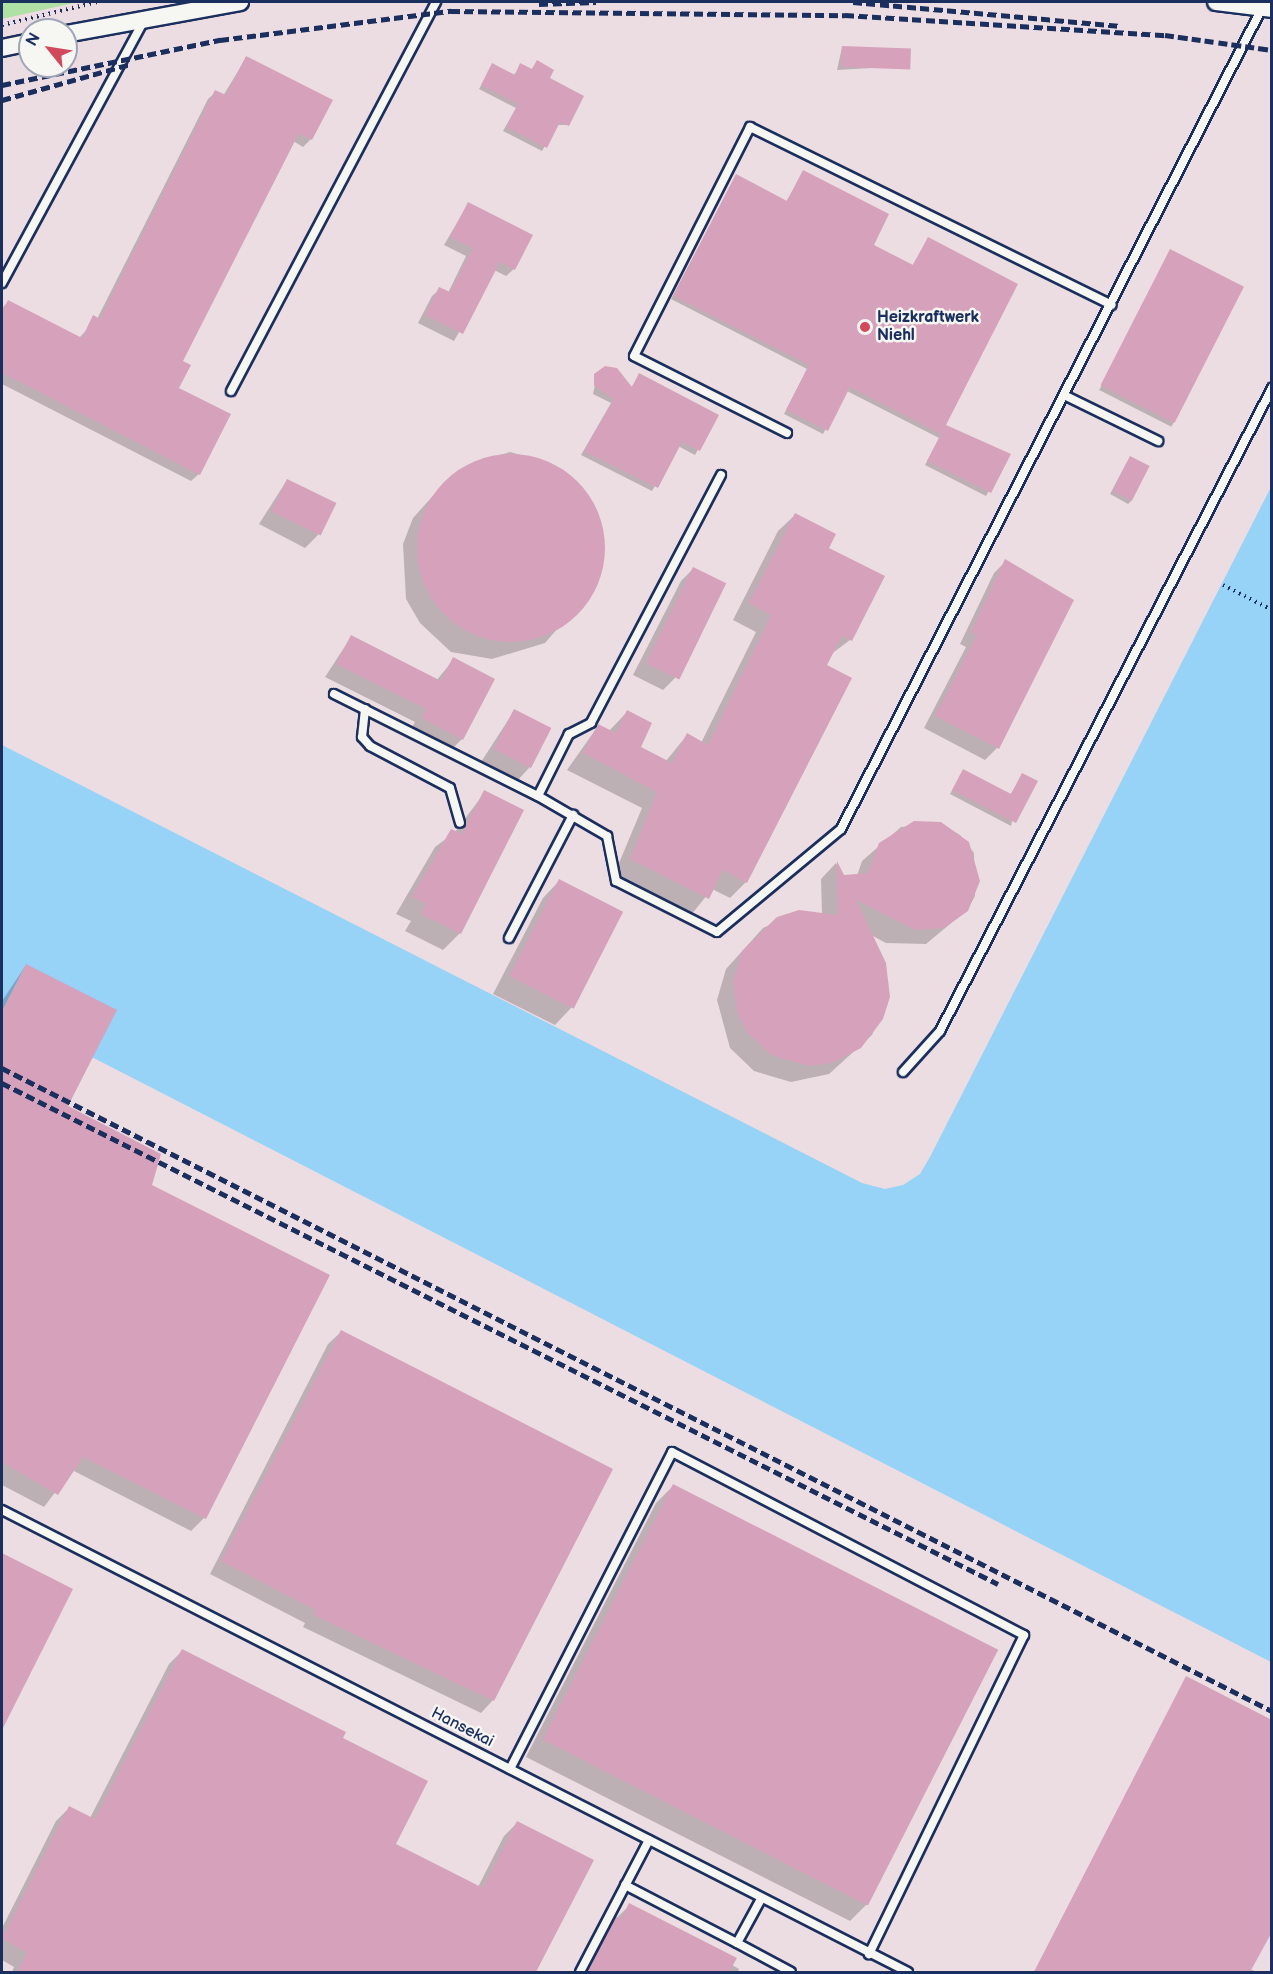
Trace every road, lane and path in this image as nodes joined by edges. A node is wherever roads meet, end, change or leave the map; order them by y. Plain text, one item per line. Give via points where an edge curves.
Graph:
1 (96, 2) edge
2 (240, 2) edge
3 (436, 2) edge
4 (1216, 2) edge
5 (1267, 8) edge
6 (144, 20) junction
7 (2, 25) edge
8 (78, 32) edge
9 (18, 45) edge
10 (2, 48) edge
11 (2, 283) edge
12 (1112, 305) junction
13 (1272, 388) edge
14 (231, 391) dead end
15 (1064, 395) junction
16 (787, 433) dead end
17 (1158, 441) dead end
18 (721, 475) dead end
19 (1222, 585) dead end
20 (1272, 610) edge
21 (334, 694) dead end
22 (365, 709) junction
23 (538, 796) junction
24 (573, 815) junction
25 (460, 823) dead end
26 (509, 938) dead end
27 (903, 1072) dead end
28 (2, 1510) edge
29 (510, 1769) junction
30 (649, 1840) junction
31 (625, 1885) junction
32 (761, 1899) junction
33 (737, 1943) junction
34 (869, 1954) junction
35 (580, 1972) edge
36 (791, 1972) edge
37 (908, 1972) edge

1 - 7 path
2 - 6 street
3 - 14 lane
4 - 5 street
5 - 12 lane
6 - 8 street
6 - 11 lane
9 - 10 street
12 - 15 lane
12 - 16 lane via 750,127 634,356
13 - 27 lane via 940,1031
15 - 17 lane
15 - 24 lane via 842,829 717,932 616,881 607,836
18 - 23 lane via 591,723 570,734
19 - 20 path
21 - 22 lane
22 - 23 lane
22 - 25 lane via 362,737 370,746 450,788
23 - 24 lane
24 - 26 lane
28 - 29 lane, Hansekai
29 - 30 lane, Hansekai
29 - 34 lane via 672,1452 1024,1635
30 - 31 lane
30 - 32 lane, Hansekai
31 - 33 lane
31 - 35 lane
32 - 33 lane
32 - 34 lane, Hansekai
33 - 36 lane
34 - 37 lane, Hansekai

